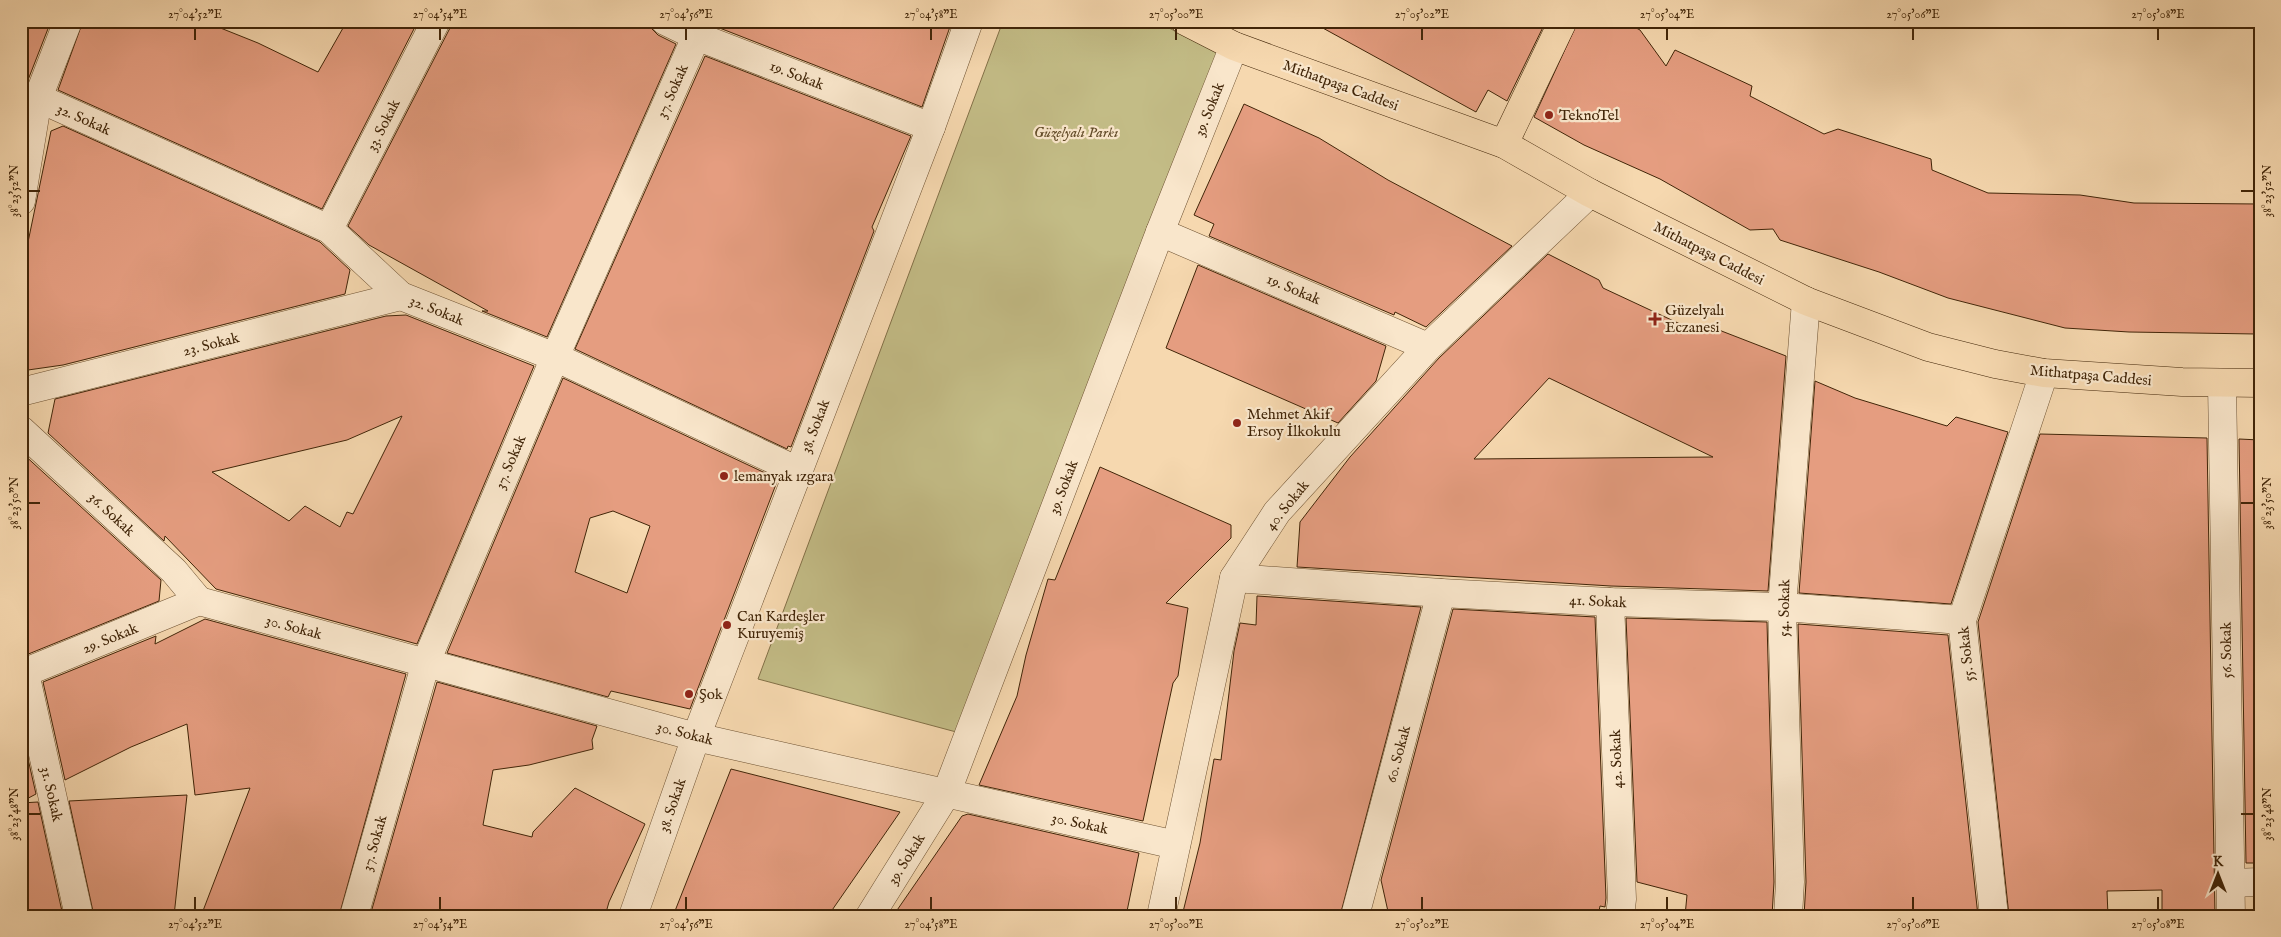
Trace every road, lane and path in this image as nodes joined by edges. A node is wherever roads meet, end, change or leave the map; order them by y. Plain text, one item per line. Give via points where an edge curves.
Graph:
1 (68, 21) edge
2 (436, 21) edge
3 (664, 21) edge
4 (969, 21) edge
5 (1185, 21) edge
6 (1563, 21) edge
7 (699, 29) edge
8 (1234, 46) junction
9 (30, 101) edge
10 (931, 127) junction
11 (1504, 144) junction
12 (1590, 193) junction
13 (21, 201) edge
14 (329, 229) junction
15 (1160, 232) junction
16 (401, 296) junction
17 (1806, 301) junction
18 (1428, 347) junction
19 (555, 357) junction
20 (2044, 373) junction
21 (2260, 383) edge
22 (2222, 384) junction
23 (21, 392) edge
24 (21, 430) edge
25 (798, 471) junction
26 (1234, 578) junction
27 (1441, 593) junction
28 (199, 601) junction
29 (1610, 602) junction
30 (1782, 607) junction
31 (1962, 620) junction
32 (426, 662) junction
33 (23, 674) edge
34 (696, 737) junction
35 (946, 794) junction
36 (1176, 845) junction
37 (2260, 882) edge
38 (2231, 883) junction
39 (79, 916) edge
40 (354, 916) edge
41 (633, 916) edge
42 (870, 916) edge
43 (1161, 916) edge
44 (1356, 916) edge
45 (1620, 916) edge
46 (1788, 916) edge
47 (1994, 916) edge
48 (2231, 916) edge

1 - 9 street
2 - 14 street, 33. Sokak
3 - 7 street, 19. Sokak
4 - 10 street, 38. Sokak
5 - 8 main road, Mithatpaşa Caddesi
6 - 11 main road
7 - 10 street, 19. Sokak
7 - 19 street, 37. Sokak
8 - 11 main road, Mithatpaşa Caddesi
8 - 15 street, 39. Sokak
9 - 13 street
9 - 14 street, 32. Sokak
10 - 25 street, 38. Sokak
11 - 12 main road, Mithatpaşa Caddesi
12 - 17 main road, Mithatpaşa Caddesi
12 - 18 street, 40. Sokak
14 - 16 street, 32. Sokak
15 - 18 street, 19. Sokak
15 - 35 street, 39. Sokak
16 - 19 street, 32. Sokak
16 - 23 street, 23. Sokak
17 - 20 main road, Mithatpaşa Caddesi via 1928,347
17 - 30 street, 54. Sokak
18 - 26 street, 40. Sokak via 1277,512
19 - 25 street, 32. Sokak
19 - 32 street, 37. Sokak
20 - 22 main road, Mithatpaşa Caddesi
20 - 31 street, 55. Sokak
21 - 22 main road, Mithatpaşa Caddesi
22 - 38 street, 56. Sokak
24 - 28 street, 36. Sokak via 174,571
25 - 34 street, 38. Sokak
26 - 27 street, 41. Sokak
26 - 36 street, 40. Sokak
27 - 29 street, 41. Sokak
27 - 44 street, 60. Sokak
28 - 32 street, 30. Sokak
28 - 33 street, 29. Sokak
29 - 30 street, 41. Sokak
29 - 45 street, 42. Sokak via 1622,899
30 - 31 street, 41. Sokak
30 - 46 street, 54. Sokak via 1790,882
31 - 47 street, 55. Sokak
32 - 34 street, 30. Sokak
32 - 40 street, 37. Sokak
33 - 39 street, 31. Sokak
34 - 35 street, 30. Sokak
34 - 41 street, 38. Sokak
35 - 36 street, 30. Sokak
35 - 42 street, 39. Sokak
36 - 43 street, 40. Sokak
37 - 38 street
38 - 48 street, 56. Sokak

